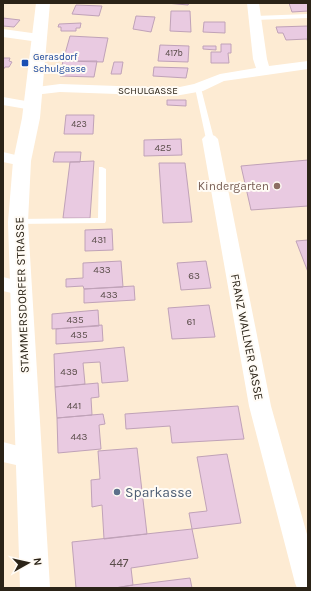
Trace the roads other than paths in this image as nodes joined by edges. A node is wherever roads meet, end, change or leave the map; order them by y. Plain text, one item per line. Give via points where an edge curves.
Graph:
1 (43, 3) edge
2 (253, 3) edge
3 (308, 16) edge
4 (255, 18) junction
5 (3, 33) edge
6 (39, 38) junction
7 (308, 65) edge
8 (264, 70) junction
9 (198, 88) junction
10 (33, 98) junction
11 (3, 101) edge
12 (210, 139) joint
13 (12, 159) edge
14 (102, 169) dead end
15 (18, 222) junction
16 (12, 286) edge
17 (3, 452) edge
18 (29, 458) junction
19 (301, 530) edge
20 (308, 583) edge
21 (35, 588) edge

1 - 6 main road, STAMMERSDORFER STRASSE
2 - 4 street
3 - 4 lane
4 - 8 street via 260,59
5 - 6 street
6 - 10 main road, STAMMERSDORFER STRASSE
7 - 8 street, SCHULGASSE
8 - 9 street, SCHULGASSE via 220,78
9 - 10 street, SCHULGASSE via 175,92 60,88
9 - 12 lane, FRANZ WALLNER GASSE
10 - 11 street, SCHULGASSE
10 - 13 main road, STAMMERSDORFER STRASSE
12 - 19 street, FRANZ WALLNER GASSE via 260,406
13 - 15 main road, STAMMERSDORFER STRASSE
14 - 15 lane via 102,221
15 - 16 main road, STAMMERSDORFER STRASSE
16 - 18 main road, STAMMERSDORFER STRASSE
17 - 18 street
18 - 21 main road, STAMMERSDORFER STRASSE
19 - 20 street, FRANZ WALLNER GASSE

